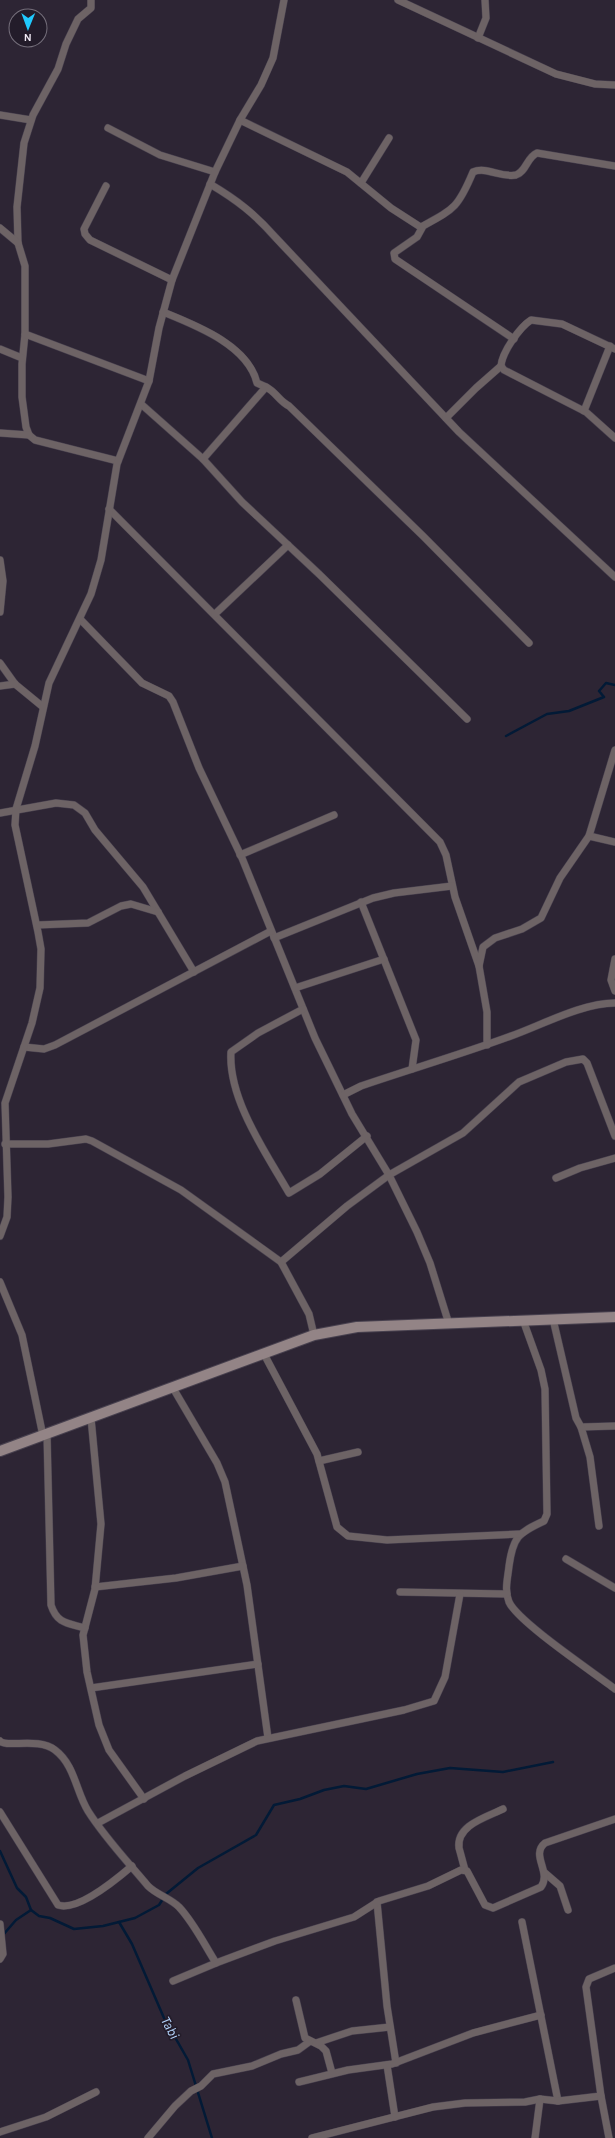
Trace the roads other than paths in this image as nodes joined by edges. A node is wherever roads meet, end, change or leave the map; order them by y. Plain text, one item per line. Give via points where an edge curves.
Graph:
1 (91, 0) edge
2 (284, 0) edge
3 (398, 0) edge
4 (485, 0) edge
5 (478, 38) junction
6 (615, 85) edge
7 (0, 115) edge
8 (32, 120) junction
9 (240, 120) junction
10 (108, 128) dead end
11 (389, 138) dead end
12 (615, 166) edge
13 (214, 172) junction
14 (361, 183) junction
15 (210, 184) junction
16 (106, 186) dead end
17 (420, 227) junction
18 (0, 228) edge
19 (18, 243) junction
20 (172, 280) junction
21 (163, 312) junction
22 (25, 334) junction
23 (514, 339) junction
24 (612, 347) edge
25 (0, 349) edge
26 (22, 358) junction
27 (501, 366) junction
28 (148, 381) junction
29 (266, 387) junction
30 (141, 404) junction
31 (584, 411) junction
32 (446, 418) junction
33 (0, 432) edge
34 (29, 435) junction
35 (615, 438) edge
36 (203, 459) junction
37 (118, 461) junction
38 (109, 509) junction
39 (288, 545) junction
40 (0, 560) edge
41 (615, 578) edge
42 (0, 612) edge
43 (215, 614) junction
44 (80, 619) junction
45 (529, 643) dead end
46 (0, 662) edge
47 (15, 684) junction
48 (0, 686) edge
49 (43, 707) junction
50 (467, 720) dead end
51 (615, 750) edge
52 (16, 808) junction
53 (0, 813) edge
54 (334, 814) dead end
55 (589, 836) junction
56 (615, 842) edge
57 (240, 855) junction
58 (452, 886) junction
59 (361, 902) junction
60 (158, 912) junction
61 (37, 924) junction
62 (272, 934) junction
63 (615, 958) edge
64 (384, 959) junction
65 (479, 966) junction
66 (194, 972) junction
67 (295, 988) junction
68 (615, 991) edge
69 (615, 1003) edge
70 (303, 1009) junction
71 (487, 1045) junction
72 (24, 1047) junction
73 (412, 1069) junction
74 (343, 1095) junction
75 (2, 1103) edge
76 (367, 1136) junction
77 (615, 1136) edge
78 (5, 1144) junction
79 (615, 1158) edge
80 (389, 1175) junction
81 (556, 1178) dead end
82 (0, 1236) edge
83 (281, 1262) junction
84 (0, 1282) edge
85 (615, 1317) edge
86 (553, 1319) junction
87 (523, 1320) junction
88 (449, 1324) junction
89 (314, 1335) junction
90 (264, 1354) junction
91 (173, 1388) junction
92 (90, 1418) junction
93 (615, 1426) edge
94 (580, 1427) junction
95 (45, 1435) junction
96 (0, 1451) edge
97 (358, 1452) dead end
98 (319, 1461) junction
99 (599, 1526) dead end
100 (520, 1534) junction
101 (566, 1559) dead end
102 (243, 1566) junction
103 (95, 1587) junction
104 (615, 1588) edge
105 (400, 1592) dead end
106 (460, 1594) junction
107 (507, 1594) junction
108 (85, 1628) junction
109 (258, 1664) junction
110 (91, 1688) junction
111 (615, 1688) edge
112 (268, 1738) junction
113 (0, 1741) edge
114 (144, 1799) junction
115 (503, 1809) dead end
116 (0, 1812) edge
117 (615, 1819) edge
118 (98, 1823) junction
119 (132, 1866) junction
120 (465, 1870) junction
121 (545, 1873) junction
122 (377, 1902) junction
123 (568, 1910) dead end
124 (522, 1922) dead end
125 (0, 1924) edge
126 (0, 1959) edge
127 (216, 1963) junction
128 (615, 1968) edge
129 (173, 1981) dead end
130 (296, 2000) dead end
131 (541, 2015) junction
132 (390, 2027) junction
133 (312, 2042) junction
134 (396, 2063) junction
135 (387, 2065) junction
136 (332, 2073) junction
137 (299, 2082) dead end
138 (96, 2092) dead end
139 (601, 2096) junction
140 (540, 2099) junction
141 (558, 2101) junction
142 (395, 2117) junction
143 (0, 2132) edge
144 (148, 2138) edge
145 (312, 2138) edge
146 (535, 2138) edge
147 (609, 2138) edge

1 - 8 street via 91,8 78,19 58,69
2 - 9 street via 273,58 261,85
3 - 5 street
4 - 5 street via 486,18
5 - 6 street via 556,74 595,84
7 - 8 street
8 - 19 street via 24,143 17,207
9 - 13 street
9 - 14 street via 347,172
10 - 13 street via 160,156
11 - 14 street
12 - 17 street via 537,153 532,155 516,175 504,176 478,170 473,172 460,200 452,210
13 - 15 street
14 - 17 street via 391,208
15 - 20 street
15 - 32 street via 257,216
16 - 20 street via 84,229 85,234 90,240
17 - 23 street via 421,231 417,237 394,253 395,259
18 - 19 street
19 - 22 street via 25,266
20 - 21 street
21 - 28 street
21 - 29 street via 201,328 230,346 253,372 257,383
22 - 26 street
22 - 28 street
23 - 24 street via 523,325 539,319 562,324
23 - 27 street
24 - 31 street
25 - 26 street
26 - 34 street via 22,397
27 - 31 street via 504,370
27 - 32 street
28 - 30 street
29 - 36 street
29 - 45 street via 274,391 281,402 289,406 423,536
30 - 36 street
30 - 37 street
31 - 35 street
32 - 41 street
33 - 34 street
34 - 37 street via 36,440
36 - 39 street via 242,502
37 - 38 street
38 - 43 street
38 - 44 street via 101,560
39 - 43 street
39 - 50 street
40 - 42 street via 3,581
43 - 58 street via 440,842 446,856
44 - 49 street via 49,682
44 - 57 street via 142,683 169,696
46 - 47 street
47 - 48 street
47 - 49 street
49 - 52 street via 36,746
51 - 55 street
52 - 53 street
52 - 60 street via 56,803 74,805 84,813 143,887
52 - 61 street via 15,825
54 - 57 street
55 - 56 street
55 - 65 street via 560,878 541,918 522,929 492,940 483,947
57 - 62 street
58 - 59 street via 394,893
58 - 65 street
59 - 62 street
59 - 64 street
60 - 61 street via 131,904 121,906 88,923
60 - 66 street
61 - 72 street via 41,949 40,988
62 - 66 street
62 - 67 street
63 - 68 street via 611,980
64 - 67 street
64 - 73 street via 416,1040
65 - 71 street via 487,1012
66 - 72 street via 44,1050
67 - 70 street
69 - 71 street via 591,1006
70 - 74 street
70 - 76 street via 258,1033 231,1052 231,1066 241,1104 261,1144 289,1193 320,1174
71 - 73 street
72 - 75 street
73 - 74 street via 361,1086
74 - 76 street
75 - 78 street
76 - 80 street
77 - 80 street via 590,1067 585,1061 578,1059 519,1082 463,1133
78 - 82 street via 7,1217
78 - 83 street via 48,1144 86,1139 92,1141 181,1190
79 - 81 street
80 - 83 street via 347,1206
80 - 88 street via 430,1263
83 - 89 street via 309,1314
84 - 95 street via 22,1335
85 - 86 main road
86 - 87 main road
86 - 94 street via 574,1412
87 - 88 main road
87 - 100 street via 542,1370 545,1389 547,1514 544,1521
88 - 89 main road via 357,1327
89 - 90 main road
90 - 91 main road
90 - 98 street via 312,1441
91 - 92 main road
91 - 102 street via 225,1482
92 - 95 main road
92 - 103 street via 101,1524
93 - 94 street
94 - 99 street via 590,1453
95 - 96 main road
95 - 108 street via 51,1605 58,1620
97 - 98 street
98 - 100 street via 337,1527 348,1536 387,1540
100 - 107 street via 511,1553
101 - 104 street
102 - 103 street via 176,1578
102 - 109 street
103 - 108 street
105 - 106 street
106 - 107 street
106 - 112 street via 445,1678 434,1701 404,1710
107 - 111 street via 514,1610 530,1626
108 - 110 street via 83,1642
109 - 110 street
109 - 112 street
110 - 114 street via 99,1725 109,1750
112 - 114 street via 244,1746
113 - 118 street via 6,1744 44,1743 55,1750 64,1759 88,1812
114 - 118 street
115 - 120 street via 466,1827 461,1835 459,1848
116 - 119 street via 58,1905 67,1906 105,1889
117 - 121 street via 541,1846 540,1859
118 - 119 street
119 - 127 street via 154,1892 179,1907
120 - 121 street via 472,1878 485,1905 493,1908 541,1887
120 - 122 street via 428,1886
121 - 123 street via 560,1886
122 - 127 street via 341,1922 275,1941
122 - 132 street
124 - 131 street
125 - 126 street via 3,1954
127 - 129 street
128 - 139 street via 589,1979 586,1987
130 - 133 street via 303,2034
131 - 134 street via 472,2033
131 - 141 street
132 - 133 street via 352,2031
132 - 134 street
133 - 136 street via 326,2051
133 - 144 street via 298,2050 252,2066 213,2074 175,2106
134 - 135 street
135 - 136 street
135 - 142 street
136 - 137 street
138 - 143 street via 46,2117
139 - 141 street
139 - 147 street
140 - 141 street
140 - 142 street via 525,2102 452,2104
140 - 146 street
142 - 145 street

